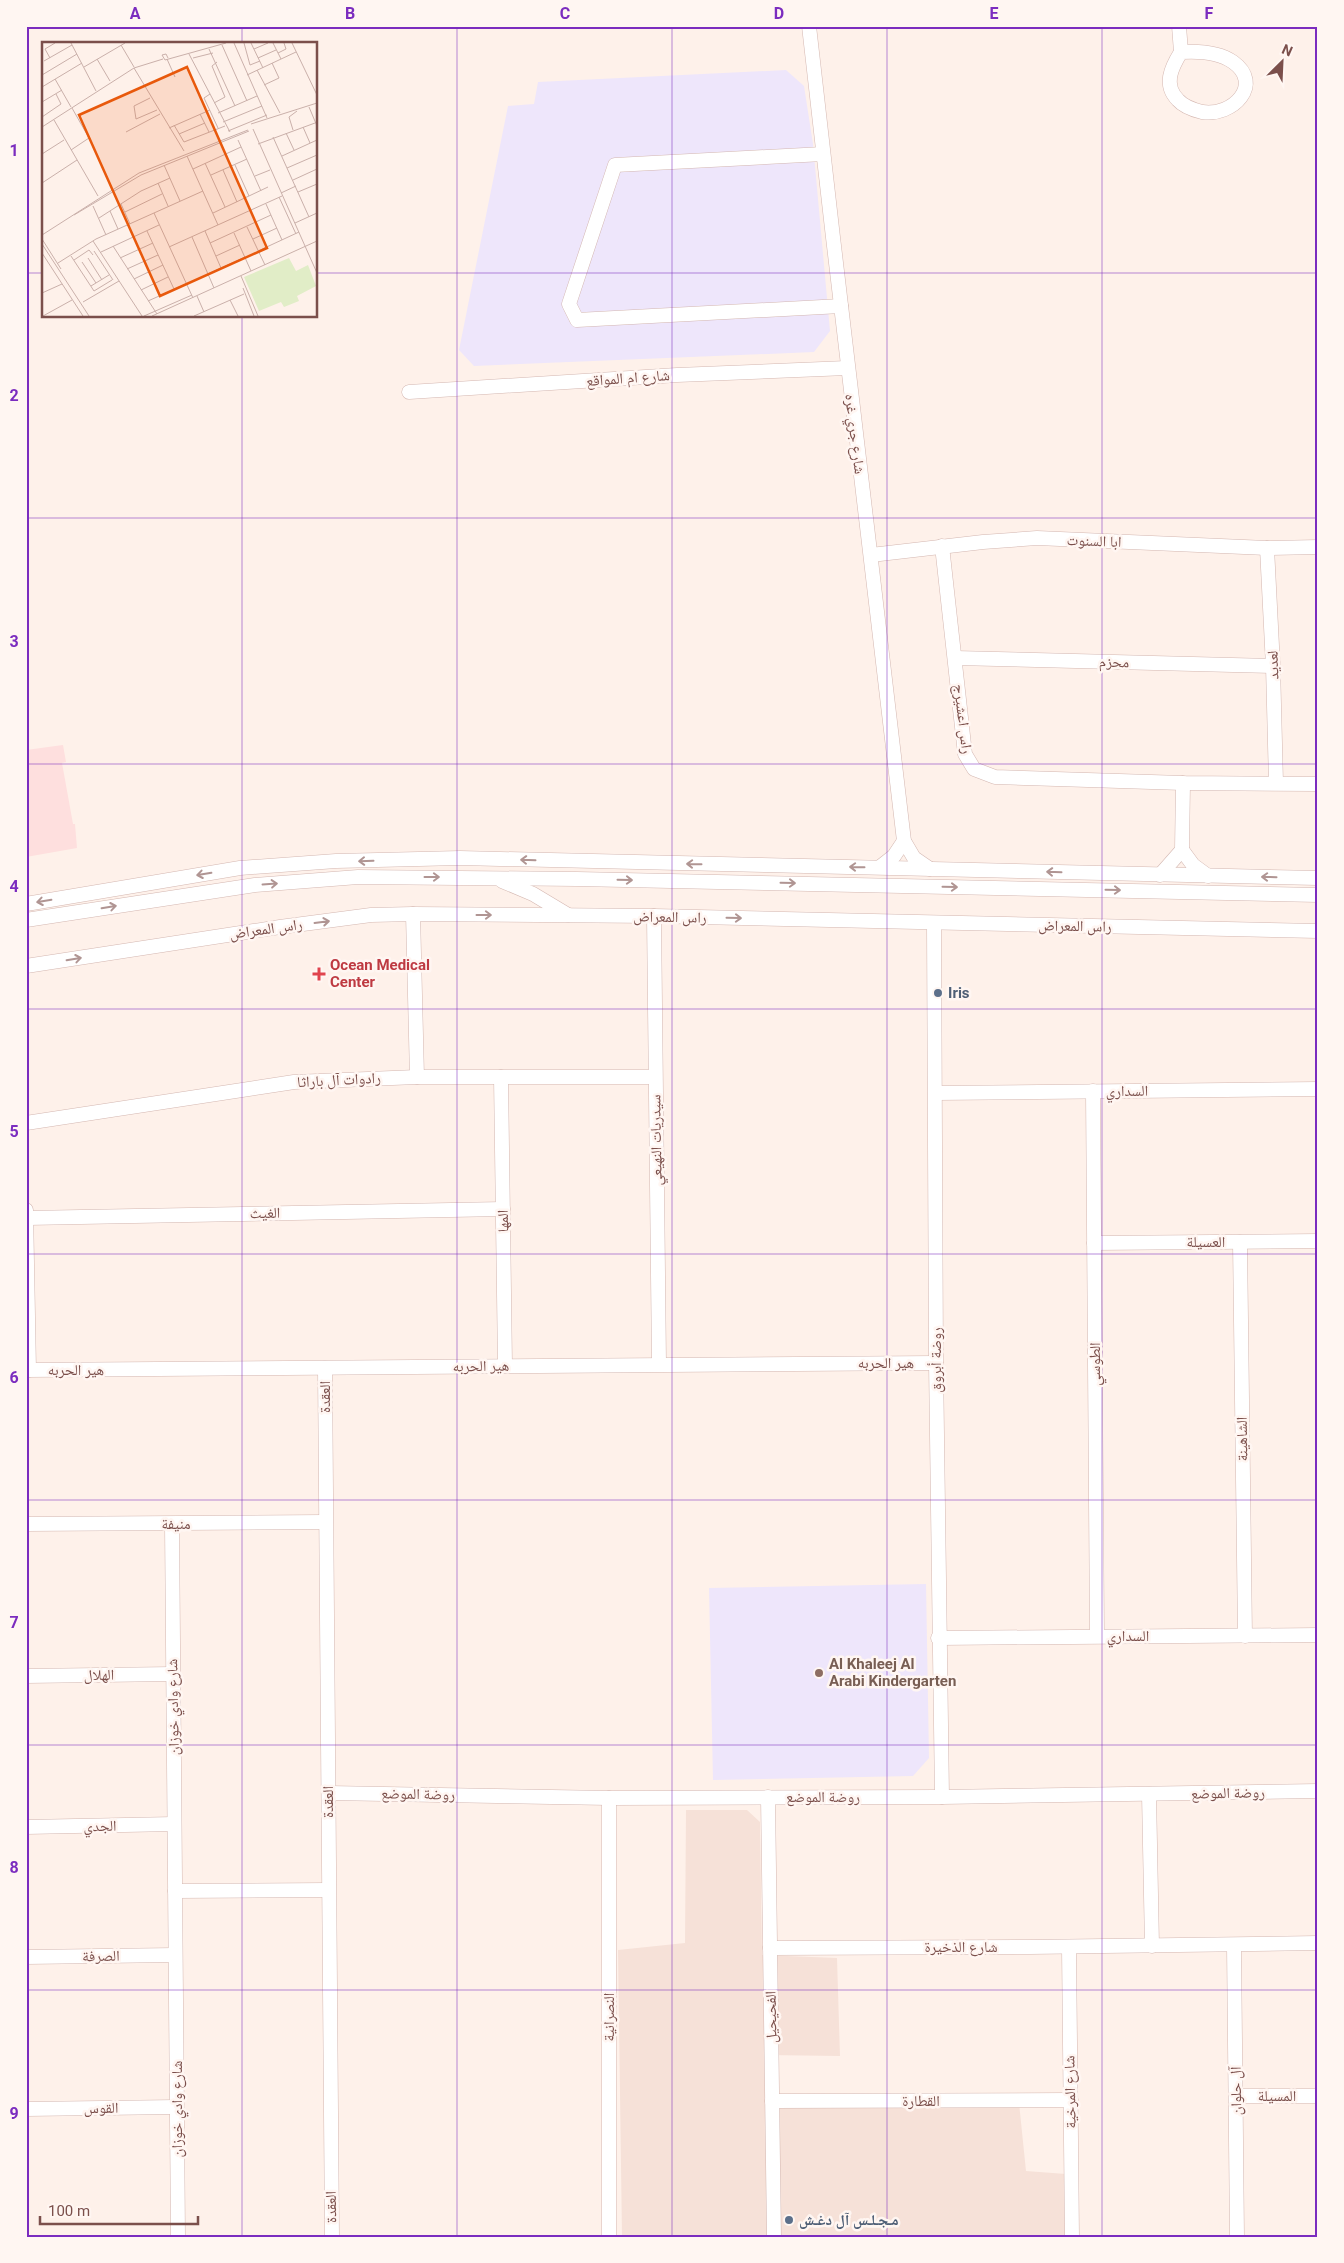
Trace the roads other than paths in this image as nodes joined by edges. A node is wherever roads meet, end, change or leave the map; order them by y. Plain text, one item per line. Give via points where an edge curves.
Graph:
1 (809, 26) edge
2 (1179, 26) edge
3 (1181, 52) junction
4 (823, 154) junction
5 (841, 306) junction
6 (847, 368) junction
7 (409, 392) dead end
8 (942, 546) junction
9 (1267, 548) junction
10 (1318, 548) edge
11 (871, 555) junction
12 (955, 658) junction
13 (1273, 666) junction
14 (1183, 783) junction
15 (1276, 783) junction
16 (1318, 784) edge
17 (904, 841) junction
18 (1182, 850) junction
19 (880, 867) junction
20 (930, 869) junction
21 (1160, 875) junction
22 (1208, 876) junction
23 (492, 878) junction
24 (1318, 878) edge
25 (1318, 895) edge
26 (26, 904) edge
27 (412, 914) junction
28 (568, 915) junction
29 (654, 916) junction
30 (26, 920) edge
31 (934, 923) junction
32 (1318, 931) edge
33 (26, 966) edge
34 (417, 1077) junction
35 (501, 1077) junction
36 (655, 1077) junction
37 (1318, 1089) edge
38 (1093, 1091) junction
39 (936, 1093) junction
40 (26, 1123) edge
41 (26, 1209) edge
42 (503, 1209) junction
43 (26, 1218) edge
44 (1318, 1241) edge
45 (1240, 1242) junction
46 (1094, 1243) junction
47 (936, 1363) junction
48 (659, 1364) junction
49 (505, 1365) junction
50 (325, 1368) junction
51 (27, 1370) edge
52 (325, 1522) junction
53 (26, 1524) edge
54 (172, 1524) junction
55 (1318, 1635) edge
56 (1097, 1636) junction
57 (1245, 1636) junction
58 (938, 1638) junction
59 (173, 1674) junction
60 (26, 1676) edge
61 (1318, 1791) edge
62 (329, 1793) junction
63 (1149, 1794) junction
64 (768, 1797) junction
65 (942, 1797) junction
66 (609, 1798) junction
67 (174, 1824) junction
68 (26, 1827) edge
69 (328, 1890) junction
70 (174, 1891) junction
71 (1318, 1943) edge
72 (1234, 1944) junction
73 (1152, 1946) junction
74 (1069, 1947) junction
75 (770, 1948) junction
76 (175, 1955) junction
77 (26, 1957) edge
78 (1236, 2096) junction
79 (1318, 2096) edge
80 (1071, 2100) junction
81 (772, 2101) junction
82 (177, 2107) junction
83 (26, 2109) edge
84 (178, 2237) edge
85 (332, 2237) edge
86 (609, 2237) edge
87 (774, 2237) edge
88 (1072, 2237) edge
89 (1237, 2237) edge

1 - 4 street, شارع جري غره
2 - 3 street
3 - 3 street via 1172,66 1169,79 1171,93 1181,104 1210,113 1235,105 1246,86 1234,62 1205,53
4 - 5 street, شارع جري غره
4 - 5 street via 615,165 570,304 577,320
5 - 6 street, شارع جري غره
6 - 7 street, شارع ام المواقع
6 - 11 street, شارع جري غره
8 - 9 street, ابا السنوت via 1037,538
8 - 11 street, ابا السنوت
8 - 12 street, راس اعشيرج
9 - 10 street, ابا السنوت
9 - 13 street, لعديد
11 - 17 street, شارع جري غره
12 - 13 street, محزم
12 - 14 street, راس اعشيرج via 965,754 974,769 995,777
13 - 15 street, لعديد
14 - 15 street, راس اعشيرج
14 - 18 street
15 - 16 street, راس اعشيرج
17 - 19 street via 894,856
17 - 20 street, شارع جري غره via 914,858
18 - 21 street
18 - 22 street via 1193,865
19 - 20 street
19 -> 26 street via 460,858 336,861 240,868
21 -> 20 street
21 - 22 street
24 -> 22 street
23 -> 25 street
23 - 28 street via 533,894
30 -> 23 street via 255,885 358,877
27 -> 28 street, راس المعراض
33 -> 27 street, راس المعراض via 280,927 371,915
27 - 34 street
28 - 29 street, راس المعراض
29 -> 31 street, راس المعراض
29 - 36 street, سيدريات النهيعي
31 - 32 street, راس المعراض
31 - 39 street, روضة أبروق
34 - 35 street, رادوات آل باراثا
34 - 40 street, رادوات آل باراثا via 294,1082
35 - 36 street, رادوات آل باراثا
35 - 42 street, المها
36 - 48 street, سيدريات النهيعي
37 - 38 street, السداري
38 - 39 street, السداري
38 - 46 street, الطوسي
39 - 47 street, روضة أبروق
41 - 43 street
42 - 43 street, الغيث
42 - 49 street, المها
43 - 51 street
44 - 45 street, العسيلة
45 - 46 street, العسيلة
45 - 57 street, الشاهينة
46 - 56 street, الطوسي
47 - 48 street, هير الحربه
47 - 58 street, روضة أبروق
48 - 49 street, هير الحربه
49 - 50 street, هير الحربه
50 - 51 street, هير الحربه
50 - 52 street, العقدة
52 - 54 street, منيفة
52 - 62 street, العقدة
53 - 54 street, منيفة
54 - 59 street, شارع وادي خوزان
55 - 57 street, السداري
56 - 57 street, السداري
56 - 58 street, السداري
58 - 65 street, روضة أبروق
59 - 60 street, الهلال
59 - 67 street, شارع وادي خوزان
61 - 63 street, روضة الموضع
62 - 66 street, روضة الموضع
62 - 69 street, العقدة
63 - 65 street, روضة الموضع
63 - 73 street
64 - 65 street, روضة الموضع
64 - 66 street, روضة الموضع
64 - 75 street, الفحيحيل
66 - 86 street, النصرانية
67 - 68 street, الجدي
67 - 70 street, شارع وادي خوزان
69 - 70 street
69 - 85 street, العقدة
70 - 76 street, شارع وادي خوزان
71 - 72 street, شارع الذخيرة
72 - 73 street, شارع الذخيرة
72 - 78 street, آل حلوان
73 - 74 street, شارع الذخيرة
74 - 75 street, شارع الذخيرة
74 - 80 street, شارع المرخية
75 - 81 street, الفحيحيل
76 - 77 street, الصرفة
76 - 82 street, شارع وادي خوزان
78 - 79 street, المسيلة
78 - 89 street, آل حلوان
80 - 81 street, القطارة
80 - 88 street, شارع المرخية
81 - 87 street, الفحيحيل
82 - 83 street, القوس
82 - 84 street, شارع وادي خوزان

